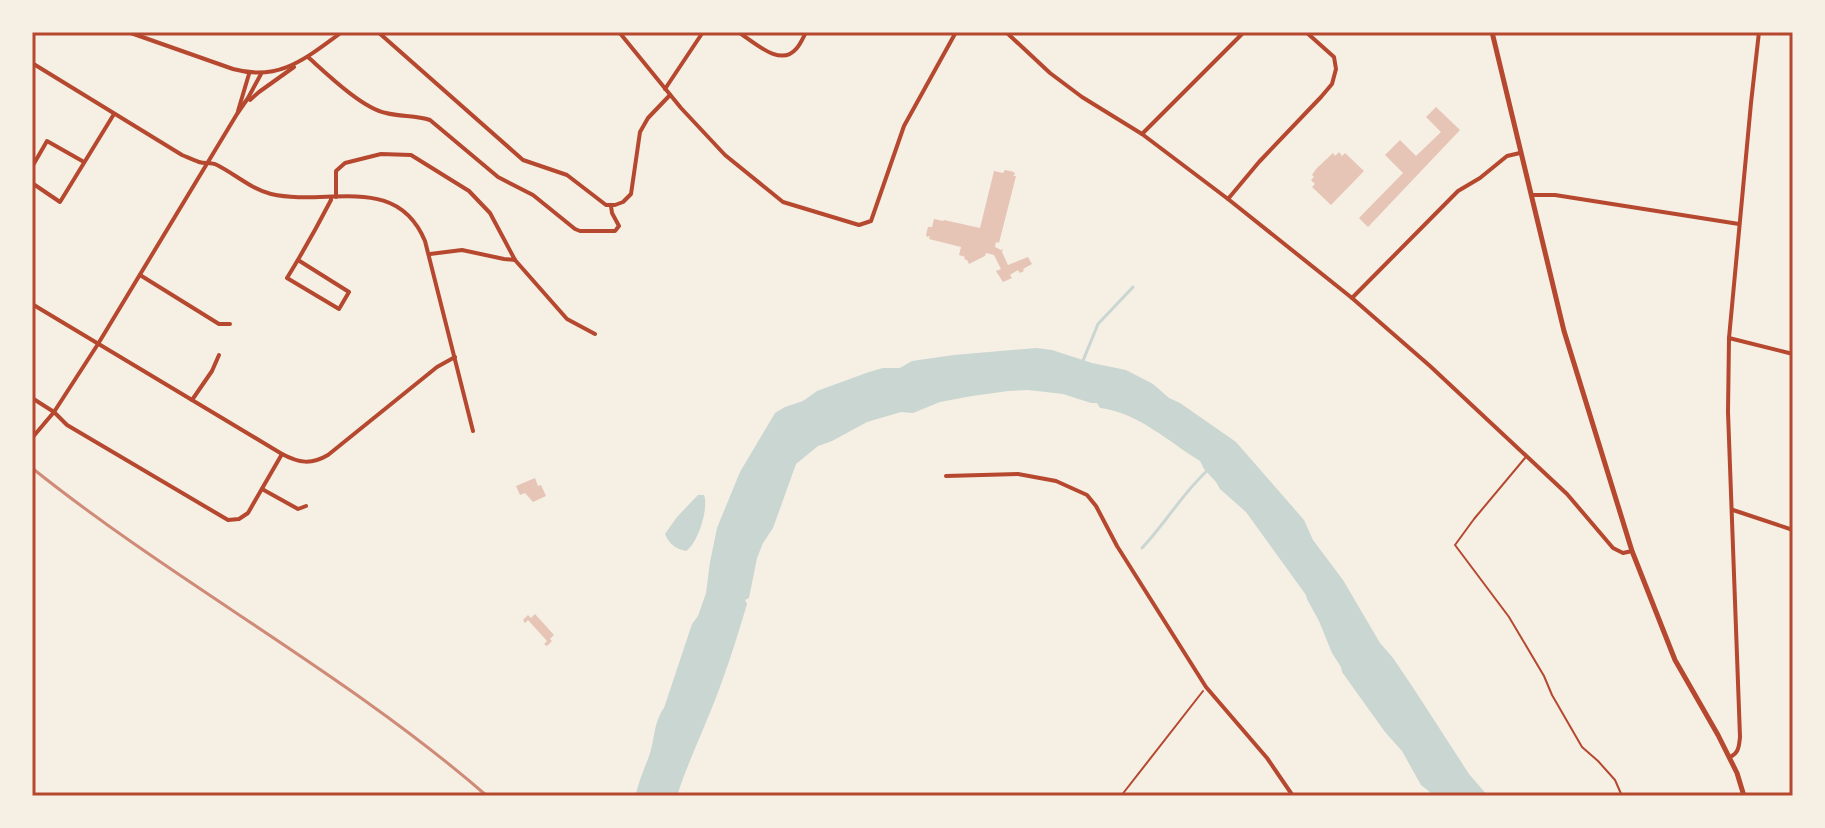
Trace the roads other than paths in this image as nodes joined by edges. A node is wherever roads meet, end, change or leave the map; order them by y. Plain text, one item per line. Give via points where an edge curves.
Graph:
1 (128, 32) edge
2 (342, 32) edge
3 (378, 32) edge
4 (619, 32) edge
5 (703, 32) edge
6 (738, 32) edge
7 (806, 32) edge
8 (956, 32) edge
9 (1006, 32) edge
10 (1244, 32) edge
11 (1306, 32) edge
12 (1492, 32) edge
13 (1759, 32) edge
14 (139, 34) edge
15 (308, 57) junction
16 (301, 62) junction
17 (32, 63) edge
18 (249, 74) junction
19 (261, 74) junction
20 (665, 89) junction
21 (670, 95) junction
22 (114, 114) junction
23 (237, 114) junction
24 (1142, 134) junction
25 (1520, 153) junction
26 (84, 162) junction
27 (208, 163) junction
28 (32, 167) edge
29 (32, 183) edge
30 (1532, 195) junction
31 (334, 197) junction
32 (1228, 199) junction
33 (611, 206) junction
34 (1739, 224) junction
35 (429, 254) junction
36 (298, 260) junction
37 (515, 260) junction
38 (140, 275) junction
39 (1352, 298) junction
40 (32, 304) edge
41 (230, 324) dead end
42 (595, 334) dead end
43 (1729, 338) junction
44 (98, 344) junction
45 (1793, 354) edge
46 (219, 355) dead end
47 (455, 357) junction
48 (32, 398) edge
49 (192, 400) junction
50 (54, 412) junction
51 (473, 431) dead end
52 (32, 438) edge
53 (282, 454) junction
54 (1527, 456) junction
55 (946, 476) dead end
56 (262, 489) junction
57 (306, 506) dead end
58 (1733, 510) junction
59 (1793, 530) edge
60 (1632, 551) junction
61 (1730, 757) junction
62 (1293, 796) edge
63 (1622, 796) edge
64 (1744, 796) edge

1 - 14 street
2 - 15 street
3 - 33 street via 523,160 567,175
4 - 20 street
5 - 20 street
6 - 7 street via 784,56 797,49
8 - 21 street via 904,126 871,221 859,225 783,202 725,155
9 - 24 street via 1082,97
10 - 24 street
11 - 32 street via 1335,60 1332,84
12 - 25 street
13 - 34 street
14 - 18 street
15 - 16 street
15 - 33 street via 368,107 430,120 498,177 533,195 575,229 611,233 619,227
16 - 19 street
16 - 23 street
17 - 22 street
18 - 19 street
18 - 23 street
19 - 23 street
20 - 21 street
21 - 33 street via 640,132 632,193
22 - 26 street
22 - 27 street via 182,155
23 - 27 street
24 - 32 street
25 - 30 street
25 - 39 street via 1507,156 1458,191
26 - 28 street via 47,141
26 - 29 street via 60,202
27 - 31 street via 269,194
27 - 38 street
30 - 34 street
30 - 60 street via 1564,331
31 - 35 street via 369,196 398,206 418,227
31 - 36 street
31 - 37 street via 336,171 345,163 381,154 411,155 469,191 490,213
32 - 39 street
34 - 43 street
35 - 37 street via 462,250
35 - 47 street
36 - 36 street via 287,278 339,309 349,292
37 - 42 street via 562,315
38 - 41 street via 219,324
38 - 44 street
39 - 54 street
40 - 44 street
43 - 45 street
43 - 58 street
44 - 49 street
44 - 50 street
46 - 49 street
47 - 51 street
47 - 53 street via 321,459 305,463
48 - 50 street
49 - 53 street
50 - 52 street
50 - 56 street via 67,425 226,519 246,514
53 - 56 street
54 - 60 street via 1613,548
54 - 63 lane via 1455,545 1509,617 1582,747 1615,780
55 - 62 street via 1018,474 1056,481 1087,495 1206,687
56 - 57 street via 298,509
58 - 59 street
58 - 61 street via 1740,737 1739,749
60 - 61 street via 1675,660
61 - 64 street

